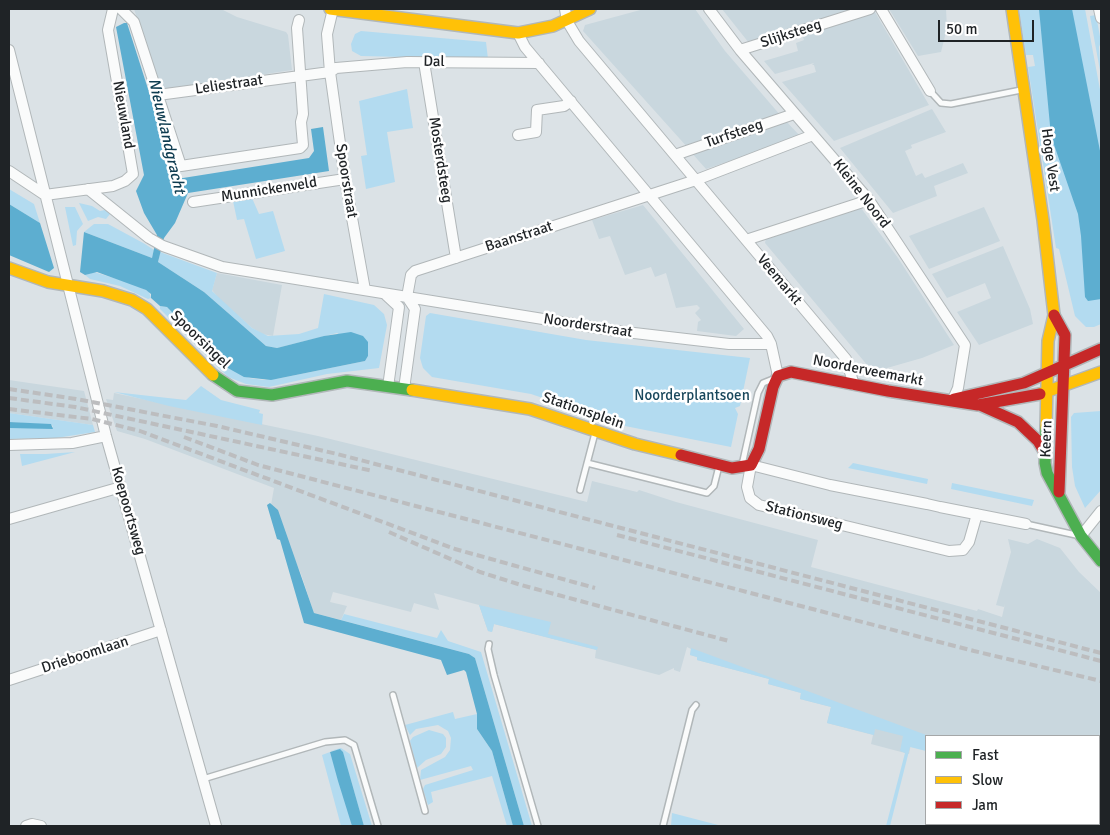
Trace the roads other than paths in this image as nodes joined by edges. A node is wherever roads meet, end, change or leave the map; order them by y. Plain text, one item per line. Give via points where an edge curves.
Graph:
1 (113, 9) edge
2 (121, 9) edge
3 (332, 9) edge
4 (566, 9) edge
5 (590, 9) edge
6 (709, 9) edge
7 (870, 9) edge
8 (882, 9) edge
9 (1012, 9) edge
10 (1100, 9) edge
11 (1101, 18) edge
12 (299, 20) dead end
13 (567, 21) junction
14 (518, 33) junction
15 (9, 50) edge
16 (740, 50) junction
17 (424, 62) junction
18 (539, 63) junction
19 (330, 72) junction
20 (300, 75) junction
21 (1024, 89) junction
22 (930, 91) joint
23 (158, 96) junction
24 (571, 101) junction
25 (794, 114) junction
26 (518, 135) dead end
27 (814, 135) junction
28 (674, 155) junction
29 (9, 171) edge
30 (345, 179) junction
31 (696, 180) junction
32 (88, 189) junction
33 (650, 194) junction
34 (45, 195) junction
35 (869, 200) junction
36 (193, 202) dead end
37 (746, 240) junction
38 (456, 258) junction
39 (9, 268) edge
40 (68, 286) junction
41 (365, 290) junction
42 (385, 294) junction
43 (407, 297) junction
44 (1054, 315) junction
45 (771, 344) junction
46 (1101, 349) edge
47 (1065, 366) junction
48 (1101, 372) edge
49 (1047, 374) junction
50 (778, 376) junction
51 (854, 385) junction
52 (388, 386) junction
53 (1064, 388) junction
54 (404, 389) junction
55 (1046, 393) junction
56 (953, 399) junction
57 (978, 405) junction
58 (595, 433) junction
59 (106, 436) junction
60 (9, 445) edge
61 (1044, 451) junction
62 (587, 463) junction
63 (719, 465) junction
64 (746, 467) junction
65 (122, 488) junction
66 (580, 490) dead end
67 (1059, 492) junction
68 (1101, 511) edge
69 (977, 514) junction
70 (9, 519) edge
71 (1026, 524) joint
72 (1081, 536) junction
73 (1101, 562) edge
74 (161, 630) junction
75 (489, 644) dead end
76 (9, 680) edge
77 (393, 695) dead end
78 (696, 706) dead end
79 (203, 780) junction
80 (425, 811) dead end
81 (26, 826) edge
82 (41, 826) edge
83 (216, 826) edge
84 (378, 826) edge
85 (538, 826) edge
86 (663, 826) edge

1 - 32 street, Nieuwland via 108,30 133,174 113,186
2 - 23 street via 134,22
3 - 14 street
3 - 19 street, Spoorstraat via 327,34
4 - 13 street
5 - 13 street
6 - 16 street, Kleine Noord
7 - 16 street, Slijksteeg
8 - 22 street
9 - 21 street, Hoge Vest
10 - 11 street
12 - 20 street
13 - 14 street
13 - 28 street, Veemarkt via 578,41
14 - 18 street
15 - 34 street, Koepoortsweg
16 - 25 street, Kleine Noord
17 - 18 street, Dal
17 - 19 street, Dal via 336,68
17 - 38 street, Mosterdsteeg
18 - 24 street
19 - 20 street
19 - 30 street, Spoorstraat
20 - 23 street, Leliestraat
20 - 23 street via 304,142 300,148 181,166
21 - 22 lane via 951,104 941,103
21 - 44 street, Hoge Vest
24 - 26 street via 564,106 537,110 536,132
24 - 33 street
25 - 27 street, Kleine Noord
25 - 28 street, Turfsteeg
27 - 31 street
27 - 35 street, Kleine Noord
28 - 31 street, Veemarkt
29 - 34 street
30 - 36 street, Munnickenveld
30 - 41 street, Spoorstraat
31 - 33 street
31 - 37 street, Veemarkt
32 - 34 street
32 - 41 street, Noorderstraat via 163,246 222,267
33 - 38 street, Baanstraat
33 - 45 street
34 - 40 street, Koepoortsweg
35 - 37 street
35 - 56 street, Kleine Noord via 965,345
37 - 51 street, Veemarkt via 846,359
38 - 43 street, Baanstraat via 411,274
39 - 40 street, Spoorsingel
40 - 52 street, Spoorsingel via 132,300 147,309 218,380 237,391 272,395 342,381
40 - 59 street, Koepoortsweg
41 - 42 street, Noorderstraat
42 - 43 street, Noorderstraat
42 - 52 street via 398,307
43 - 45 street, Noorderstraat via 617,331 729,344
43 - 54 street via 415,309
44 - 47 street, Hoge Vest via 1065,335
44 - 49 street, Hoge Vest via 1048,341
45 - 50 street
46 - 47 street, Noorderveemarkt
47 - 49 street, Noorderveemarkt
47 - 53 street, Keern
48 - 53 street, Noorderveemarkt
49 - 55 street, Keern
49 - 56 street, Noorderveemarkt
50 - 51 street, Noorderveemarkt via 791,372
50 - 64 street via 758,454
51 - 56 street, Noorderveemarkt via 927,398
52 - 54 street, Spoorsingel
53 - 55 street, Noorderveemarkt
53 - 67 street, Keern
54 - 58 street, Stationsplein via 530,409
55 - 57 street, Noorderveemarkt
55 - 61 street, Keern
56 - 57 street, Noorderveemarkt via 962,404
57 - 61 street, Noorderveemarkt via 1018,422
58 - 62 lane
58 - 63 street, Stationsplein
59 - 60 street via 72,443
59 - 65 street, Koepoortsweg
61 - 67 street, Keern via 1047,473
62 - 63 lane via 707,493 714,486
62 - 66 lane
63 - 64 street, Stationsplein
64 - 69 street
64 - 69 street, Stationsweg via 750,498 759,505 949,551 963,550 969,542
65 - 70 street
65 - 74 street, Koepoortsweg
67 - 72 street, Keern
68 - 72 street
69 - 71 street
71 - 72 lane
72 - 73 street, Keern
74 - 76 street, Drieboomlaan
74 - 79 street, Koepoortsweg
75 - 85 lane via 494,675
77 - 80 lane
78 - 86 lane via 692,710
79 - 83 street, Koepoortsweg
79 - 84 lane via 325,742 345,740 354,745
81 - 82 street

